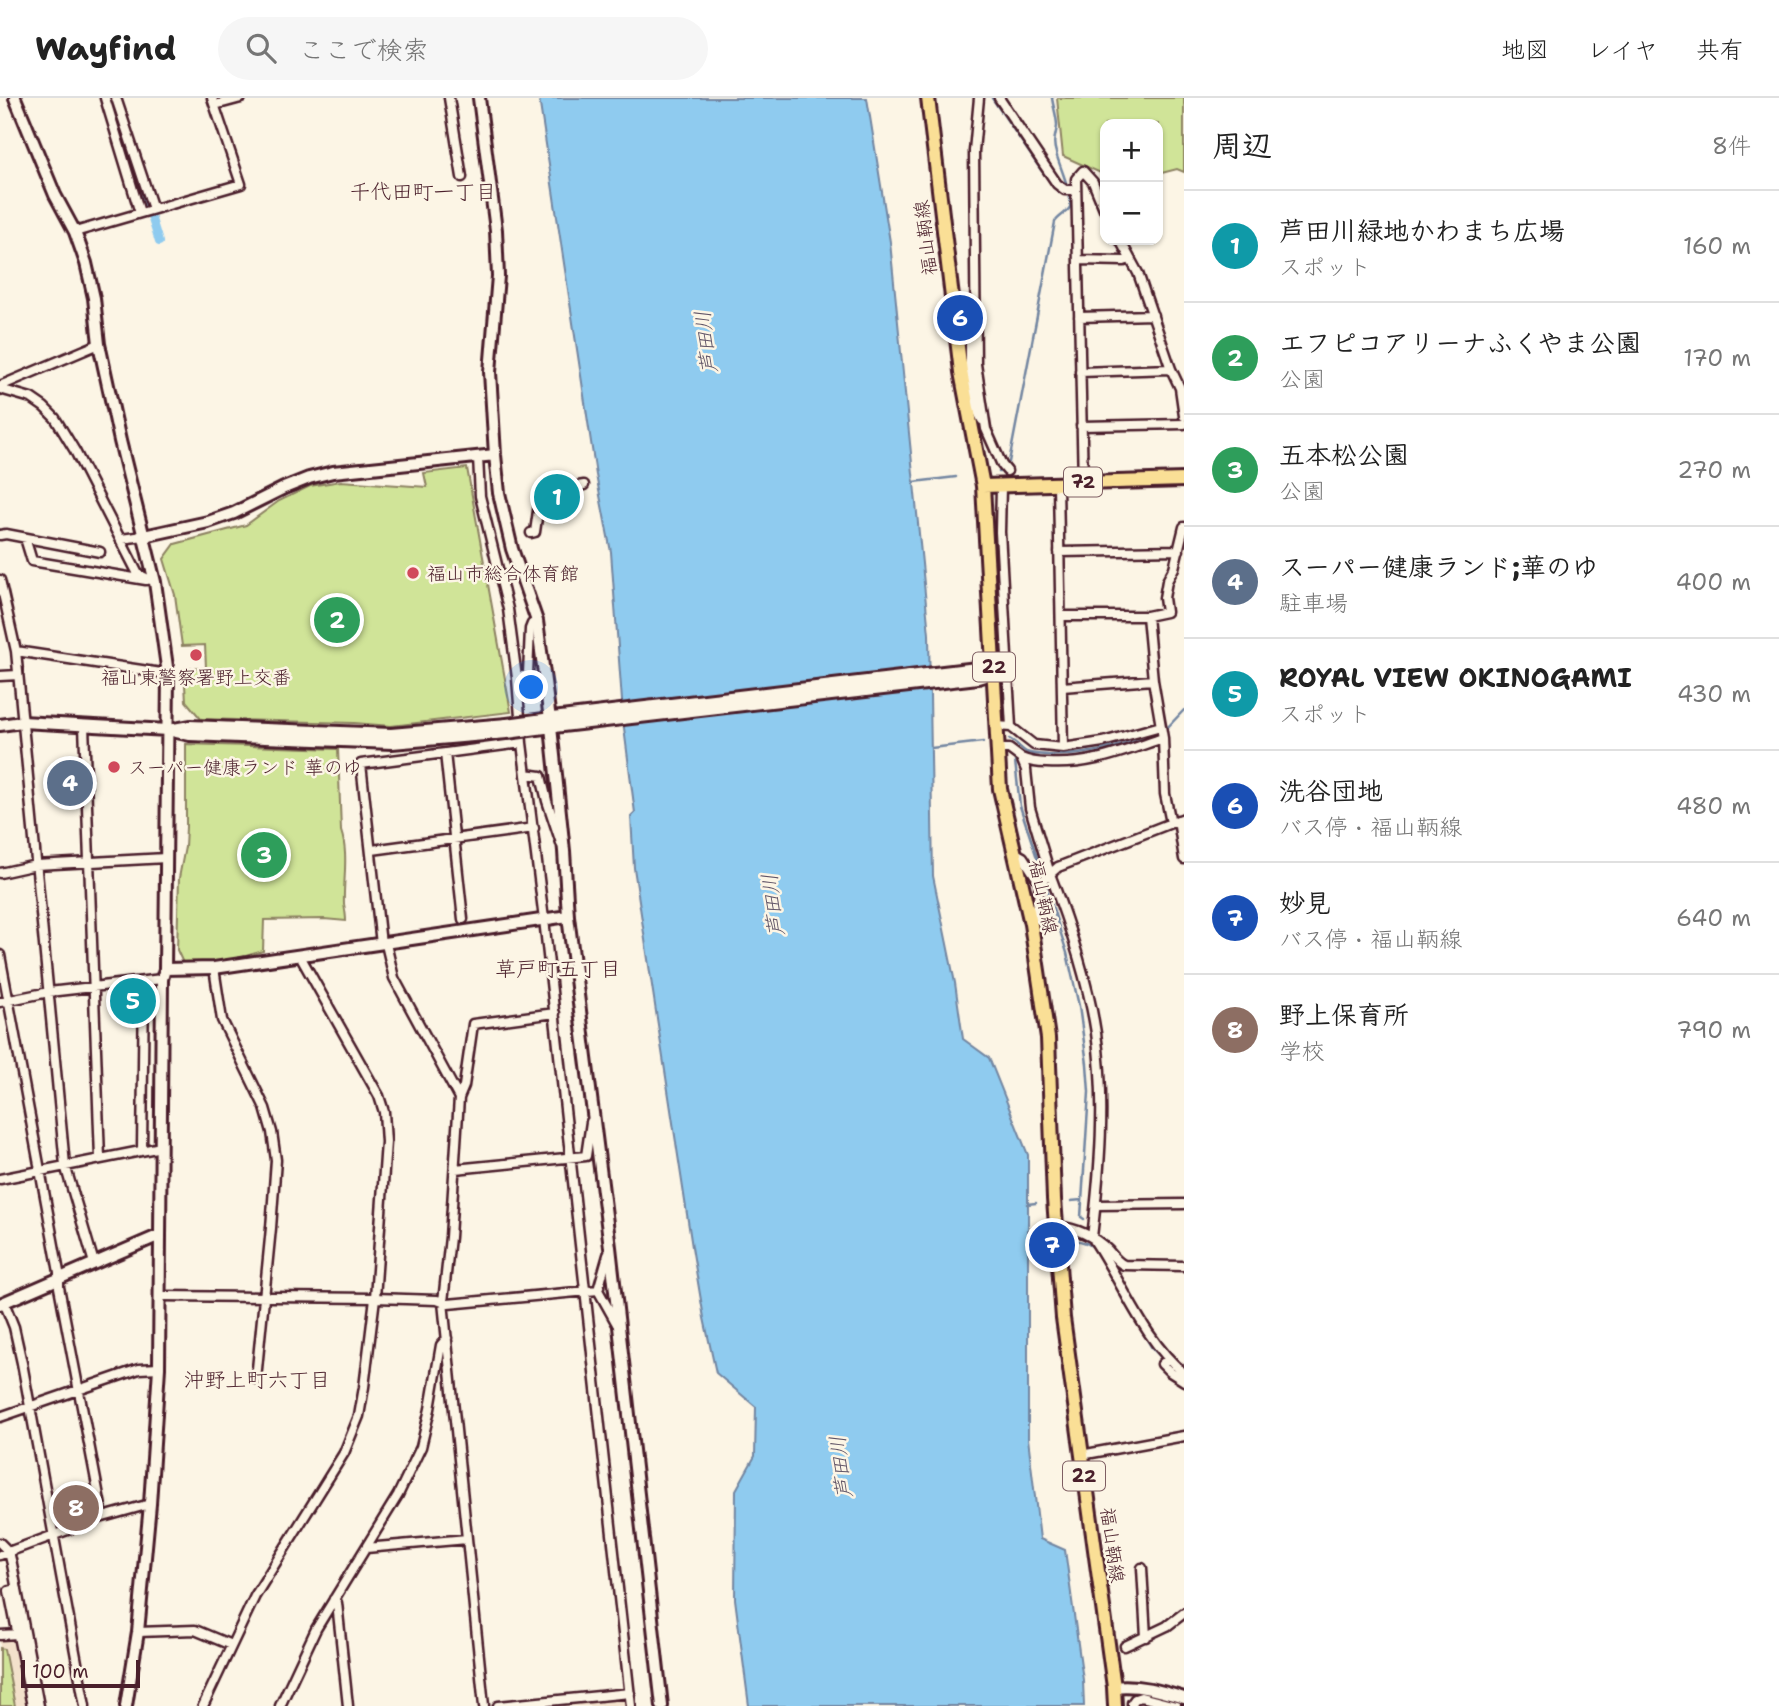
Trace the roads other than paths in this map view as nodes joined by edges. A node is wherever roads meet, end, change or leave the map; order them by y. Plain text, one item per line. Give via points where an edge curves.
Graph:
1 (15, 98) edge
2 (105, 98) edge
3 (116, 98) edge
4 (241, 98) edge
5 (449, 98) edge
6 (928, 98) edge
7 (979, 98) edge
8 (999, 98) edge
9 (478, 99) edge
10 (214, 102) edge
11 (462, 177) dead end
12 (1070, 190) junction
13 (1100, 199) edge
14 (153, 209) junction
15 (140, 213) junction
16 (75, 232) junction
17 (1123, 245) edge
18 (1130, 259) junction
19 (1078, 260) junction
20 (975, 309) junction
21 (1153, 315) junction
22 (1079, 317) junction
23 (99, 344) junction
24 (1171, 369) junction
25 (965, 371) junction
26 (1080, 372) junction
27 (0, 387) edge
28 (1184, 416) edge
29 (1184, 424) edge
30 (1081, 426) junction
31 (986, 429) junction
32 (495, 455) junction
33 (478, 457) junction
34 (1005, 468) dead end
35 (1184, 480) edge
36 (1083, 482) junction
37 (584, 485) dead end
38 (1058, 485) junction
39 (983, 486) junction
40 (1001, 486) junction
41 (1184, 527) edge
42 (531, 533) dead end
43 (0, 535) edge
44 (144, 536) junction
45 (25, 538) junction
46 (121, 539) junction
47 (1179, 550) junction
48 (100, 552) dead end
49 (1059, 552) junction
50 (0, 580) edge
51 (155, 582) junction
52 (1147, 615) junction
53 (1060, 616) junction
54 (537, 621) junction
55 (16, 651) junction
56 (994, 673) junction
57 (168, 674) junction
58 (18, 675) junction
59 (0, 676) edge
60 (517, 678) junction
61 (1153, 680) junction
62 (1062, 687) junction
63 (22, 722) junction
64 (551, 723) junction
65 (0, 725) edge
66 (84, 725) junction
67 (996, 726) junction
68 (1012, 727) junction
69 (168, 730) junction
70 (1162, 732) junction
71 (522, 743) junction
72 (1033, 746) junction
73 (1063, 748) junction
74 (997, 749) junction
75 (445, 753) junction
76 (1023, 758) junction
77 (526, 774) junction
78 (1178, 820) edge
79 (534, 828) junction
80 (455, 839) junction
81 (372, 850) junction
82 (564, 851) junction
83 (1014, 852) junction
84 (166, 858) junction
85 (1184, 859) edge
86 (90, 862) junction
87 (36, 865) junction
88 (0, 873) edge
89 (1045, 878) junction
90 (568, 916) junction
91 (463, 919) dead end
92 (544, 919) junction
93 (1031, 924) junction
94 (384, 944) junction
95 (0, 955) edge
96 (300, 956) junction
97 (214, 968) junction
98 (163, 974) junction
99 (144, 981) junction
100 (94, 986) junction
101 (49, 992) junction
102 (4, 1001) edge
103 (555, 1013) junction
104 (459, 1098) junction
105 (593, 1108) junction
106 (161, 1147) junction
107 (142, 1150) junction
108 (100, 1158) junction
109 (571, 1158) junction
110 (65, 1165) junction
111 (455, 1169) junction
112 (39, 1170) junction
113 (0, 1179) edge
114 (1184, 1204) edge
115 (1096, 1205) junction
116 (160, 1235) junction
117 (1057, 1235) junction
118 (1092, 1237) junction
119 (610, 1247) junction
120 (93, 1263) junction
121 (1184, 1266) edge
122 (59, 1279) junction
123 (585, 1290) junction
124 (598, 1290) junction
125 (160, 1296) junction
126 (264, 1297) junction
127 (375, 1298) junction
128 (443, 1302) junction
129 (2, 1303) edge
130 (618, 1326) junction
131 (447, 1338) junction
132 (1168, 1359) junction
133 (159, 1368) junction
134 (1184, 1373) edge
135 (256, 1379) dead end
136 (1184, 1381) edge
137 (79, 1390) junction
138 (30, 1406) junction
139 (0, 1417) edge
140 (1184, 1436) edge
141 (1081, 1455) junction
142 (150, 1504) junction
143 (103, 1517) junction
144 (55, 1535) junction
145 (467, 1539) junction
146 (0, 1542) edge
147 (366, 1548) junction
148 (4, 1554) edge
149 (1142, 1568) dead end
150 (17, 1589) junction
151 (334, 1599) junction
152 (1184, 1614) edge
153 (138, 1632) junction
154 (18, 1634) junction
155 (0, 1635) edge
156 (1146, 1637) junction
157 (231, 1645) junction
158 (1125, 1646) dead end
159 (1114, 1687) junction
160 (630, 1693) junction
161 (1184, 1698) edge
162 (32, 1706) edge
163 (39, 1706) edge
164 (85, 1706) edge
165 (126, 1706) edge
166 (203, 1706) edge
167 (280, 1706) edge
168 (348, 1706) edge
169 (484, 1706) edge
170 (498, 1706) edge
171 (631, 1706) edge
172 (662, 1706) edge
173 (1115, 1706) edge
174 (1132, 1706) edge
175 (1176, 1706) edge

1 - 16 street
2 - 15 street
3 - 14 street
4 - 10 street
5 - 11 street
6 - 25 main road, 福山鞆線 / 22
7 - 20 street via 974,150
8 - 12 street via 1057,184
9 - 32 street via 496,230 498,276 490,372
10 - 14 street via 241,184
12 - 13 street via 1083,172
12 - 19 street
14 - 15 street
15 - 16 street
16 - 23 street via 86,262
17 - 18 street
18 - 19 street
18 - 21 street
19 - 22 street
20 - 25 street
20 - 31 street via 976,364
21 - 22 street
21 - 24 street
22 - 26 street
23 - 27 street
23 - 44 street
24 - 26 street
24 - 28 street via 1180,388
25 - 31 street
25 - 39 main road, 福山鞆線 / 22
26 - 30 street
27 - 46 street via 31,398 55,418
29 - 30 street
30 - 36 street
31 - 34 street
32 - 33 street
32 - 54 street via 512,549
33 - 44 street via 333,472 208,522
33 - 60 street via 480,496 508,609
35 - 36 main road, 72
36 - 38 main road, 72
37 - 42 street via 542,492 535,532
38 - 40 main road, 72
38 - 49 street
39 - 40 main road, 72
39 - 56 main road, 福山鞆線 / 22
40 - 68 street
41 - 47 street
43 - 45 street
44 - 46 street
44 - 51 street
45 - 48 street
45 - 51 street via 32,561
46 - 51 street via 138,574
47 - 49 street
47 - 52 street via 1167,581 1166,612
49 - 53 street
50 - 55 street
51 - 57 street
52 - 53 street
52 - 61 street
53 - 62 street
54 - 60 street via 530,629 528,674
54 - 64 street
55 - 57 street
55 - 58 street
56 - 64 street
56 - 67 main road, 福山鞆線 / 22
57 - 69 street
58 - 59 street
58 - 63 street
60 - 71 street
61 - 62 street
61 - 70 street
62 - 73 street
63 - 65 street
63 - 66 street
63 - 87 street
64 - 69 street, bridge via 391,734 190,726
64 - 82 street
66 - 69 street
66 - 86 street
67 - 68 street
67 - 74 main road, 福山鞆線 / 22
68 - 72 street
69 - 84 street
70 - 73 street
70 - 76 street via 1108,757 1077,764
70 - 78 street via 1165,794
71 - 75 street
71 - 77 street
72 - 73 street
72 - 76 street
74 - 76 street via 1009,749
74 - 83 main road, 福山鞆線 / 22 via 1000,789
75 - 80 street
75 - 81 street via 362,764
76 - 89 street
77 - 79 street
77 - 82 street via 541,776
78 - 85 street
78 - 89 street via 1058,867
79 - 80 street
79 - 92 street
80 - 81 street
80 - 91 street
81 - 94 street
82 - 90 street
83 - 89 street
83 - 93 main road, 福山鞆線 / 22
84 - 86 street
84 - 98 street
86 - 87 street
86 - 100 street
87 - 88 street
87 - 101 street
89 - 93 street
89 - 115 street via 1069,924 1096,1032 1102,1112
90 - 92 street
90 - 105 street
92 - 94 street
92 - 103 street
93 - 117 main road, 福山鞆線 / 22 via 1048,1038
94 - 96 street
94 - 104 street via 394,978
95 - 102 street
96 - 97 street
96 - 127 street via 384,1112
97 - 98 street
97 - 126 street via 222,1020 272,1132 276,1160
98 - 99 street
98 - 106 street
99 - 100 street
99 - 107 street
100 - 101 street
100 - 108 street
101 - 102 street
101 - 110 street
102 - 112 street
103 - 104 street via 472,1024
103 - 109 street
104 - 111 street
105 - 109 street via 586,1156
105 - 119 street
106 - 107 street
106 - 116 street
107 - 108 street
108 - 110 street
109 - 111 street
109 - 123 street
110 - 112 street
110 - 120 street
111 - 128 street
112 - 113 street
112 - 122 street
114 - 115 street
115 - 118 street
116 - 120 street
116 - 125 street
117 - 118 street via 1070,1227
117 - 141 main road, 福山鞆線 / 22
118 - 121 street via 1124,1265
118 - 132 street
119 - 124 street
119 - 130 street
120 - 122 street
122 - 129 street
122 - 137 street
123 - 124 street
123 - 128 street
123 - 160 street
124 - 130 street
125 - 126 street
125 - 133 street
126 - 127 street
126 - 135 street
127 - 128 street
127 - 157 street via 359,1416 344,1453 255,1596
128 - 131 street
129 - 138 street via 14,1327
130 - 172 street
131 - 145 street
131 - 147 street via 441,1345 421,1447
132 - 134 street
132 - 136 street via 1163,1364
133 - 137 street via 139,1369
133 - 142 street
137 - 138 street
137 - 143 street
138 - 139 street
138 - 144 street
140 - 141 street
141 - 159 main road, 福山鞆線 / 22
142 - 143 street
142 - 153 street
143 - 144 street
144 - 148 street
144 - 164 street
145 - 147 street
145 - 169 street
146 - 148 street
147 - 151 street
148 - 150 street
149 - 156 street
150 - 154 street via 9,1591
150 - 163 street
151 - 167 street
151 - 168 street
152 - 156 street
153 - 157 street via 195,1630
153 - 165 street
154 - 155 street
154 - 162 street
156 - 158 street
157 - 166 street
159 - 161 street via 1130,1685
159 - 173 main road, 福山鞆線 / 22
160 - 170 street
160 - 171 street
174 - 175 street via 1141,1698

